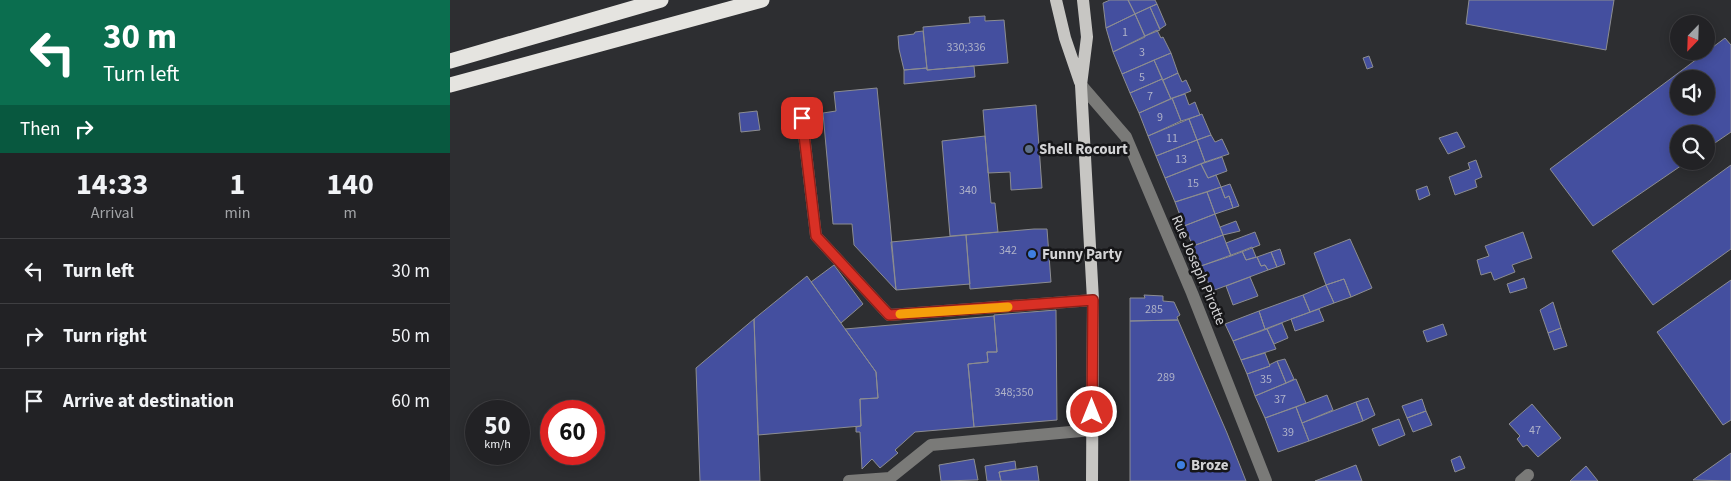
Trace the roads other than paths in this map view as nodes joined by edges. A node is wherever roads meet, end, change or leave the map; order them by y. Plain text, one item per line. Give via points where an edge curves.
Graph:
1 (661, 0) edge
2 (762, 0) edge
3 (1056, 0) edge
4 (1083, 0) edge
5 (450, 61) edge
6 (450, 85) edge
7 (1081, 85) junction
8 (802, 118) dead end
9 (1093, 300) junction
10 (1092, 430) junction
11 (849, 481) edge
12 (1092, 481) edge
13 (1266, 481) edge

1 - 5 highway
2 - 6 highway
3 - 7 main road
4 - 7 main road via 1087,37
7 - 9 main road
7 - 13 street, Rue Joseph Pirotte via 1126,137
8 - 9 street via 816,236 889,315
9 - 10 main road
10 - 11 street via 931,445 890,478
10 - 12 main road

